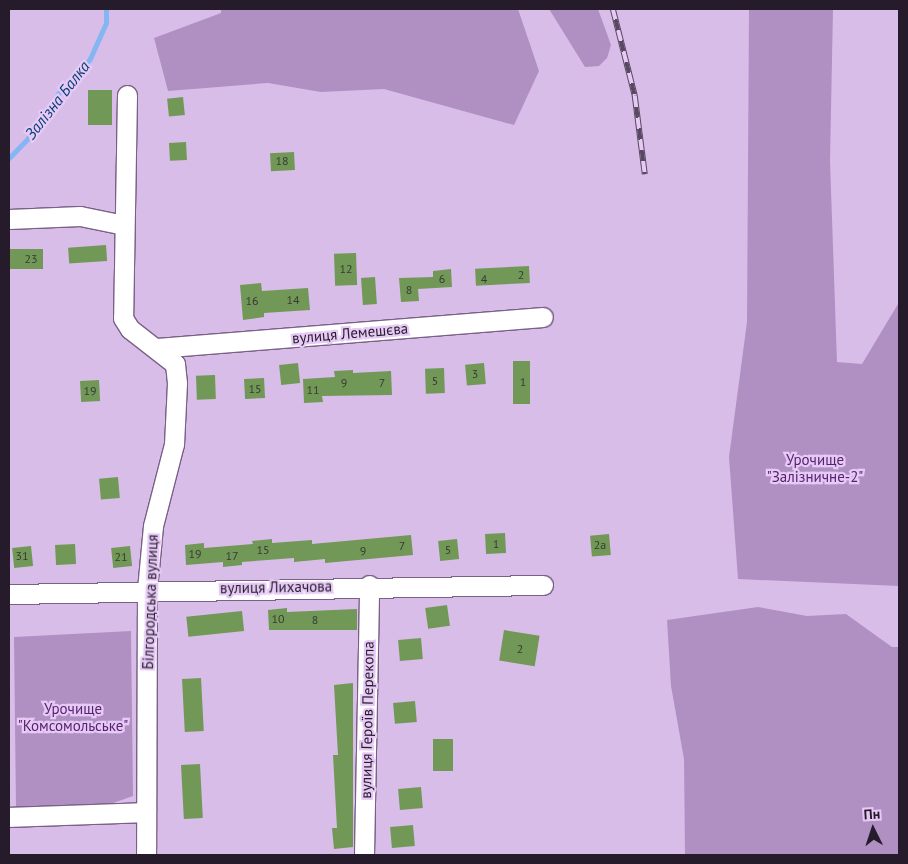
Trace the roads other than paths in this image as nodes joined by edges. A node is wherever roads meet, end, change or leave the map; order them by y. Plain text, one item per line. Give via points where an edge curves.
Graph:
1 (127, 95) dead end
2 (9, 219) edge
3 (124, 225) junction
4 (543, 317) dead end
5 (162, 352) junction
6 (369, 585) junction
7 (544, 585) dead end
8 (147, 589) junction
9 (9, 594) edge
10 (146, 812) junction
11 (9, 817) edge
12 (146, 855) edge
13 (364, 855) edge

1 - 3 street
2 - 3 street via 80,216
3 - 5 street via 123,318 130,328
4 - 5 street, вулиця Лемешєва
5 - 8 street, Білгородська вулиця via 175,364 176,418 170,460 153,526
6 - 7 street, вулиця Лихачова
6 - 8 street, вулиця Лихачова
6 - 13 street, вулиця Героїв Перекопа
8 - 9 street, вулиця Лихачова
8 - 10 street, Білгородська вулиця
10 - 11 street
10 - 12 street, Білгородська вулиця

